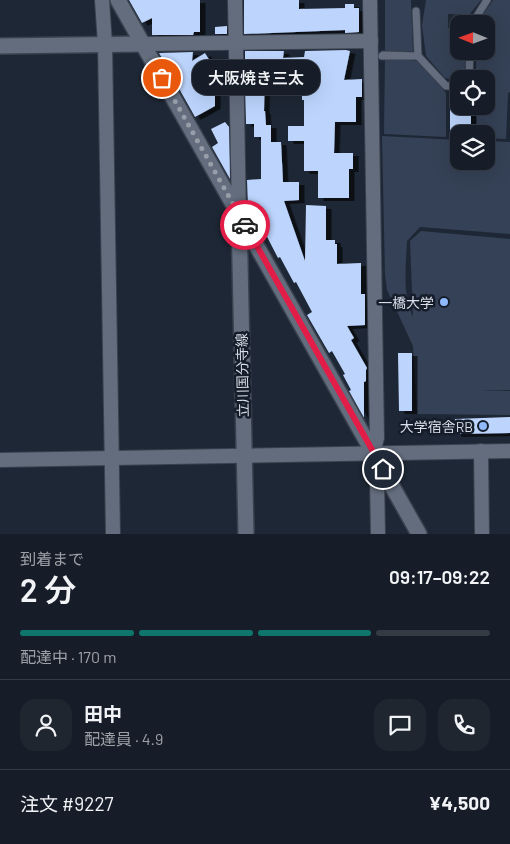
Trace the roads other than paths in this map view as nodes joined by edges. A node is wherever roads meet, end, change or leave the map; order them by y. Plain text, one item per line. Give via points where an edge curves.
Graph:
1 (102, 0) edge
2 (118, 0) edge
3 (235, 0) edge
4 (370, 0) edge
5 (487, 0) edge
6 (416, 12) dead end
7 (478, 15) edge
8 (371, 41) junction
9 (235, 42) junction
10 (104, 44) junction
11 (143, 44) junction
12 (0, 46) edge
13 (450, 86) edge
14 (239, 215) junction
15 (481, 451) junction
16 (510, 451) edge
17 (373, 453) junction
18 (244, 455) junction
19 (112, 457) junction
20 (0, 460) edge
21 (113, 534) edge
22 (246, 534) edge
23 (378, 534) edge
24 (419, 534) edge
25 (482, 534) edge

1 - 10 street
2 - 11 main road
3 - 9 street
4 - 8 street
5 - 7 lane
6 - 13 lane via 418,56 446,86
8 - 9 street
8 - 17 street via 377,438
9 - 11 street
9 - 14 street
10 - 11 main road
10 - 12 main road
10 - 19 street
11 - 14 main road
14 - 17 main road
14 - 18 main road, 立川国分寺線
15 - 16 street
15 - 17 street
15 - 25 street
17 - 18 street
17 - 23 street
17 - 24 main road
18 - 19 street
18 - 22 main road, 立川国分寺線
19 - 20 street
19 - 21 street

